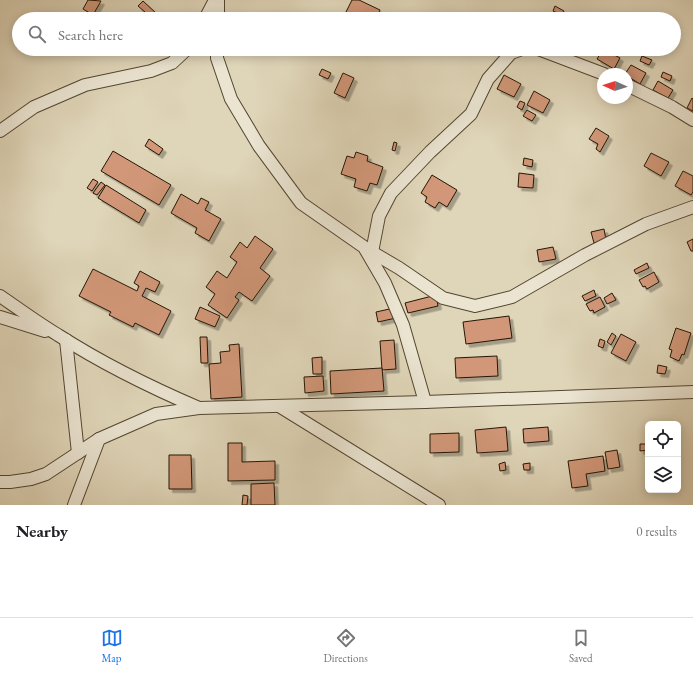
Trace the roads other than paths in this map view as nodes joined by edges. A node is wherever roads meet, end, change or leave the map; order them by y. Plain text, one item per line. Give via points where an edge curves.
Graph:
1 (216, 0) edge
2 (209, 12) edge
3 (217, 12) edge
4 (180, 56) edge
5 (217, 56) edge
6 (508, 56) edge
7 (556, 56) edge
8 (597, 71) edge
9 (633, 88) edge
10 (693, 120) edge
11 (0, 131) edge
12 (693, 207) edge
13 (368, 250) junction
14 (0, 296) edge
15 (0, 317) edge
16 (62, 338) junction
17 (693, 392) edge
18 (425, 402) junction
19 (279, 406) junction
20 (199, 408) junction
21 (99, 439) junction
22 (78, 453) junction
23 (0, 482) edge
24 (74, 505) edge
25 (439, 505) edge

1 - 2 street
1 - 3 street
4 - 11 street via 172,63 151,71 85,85 34,107
5 - 13 street via 231,100 259,146 301,203
6 - 13 street via 488,79 471,114 390,193
7 - 8 street
9 - 10 street
12 - 13 street via 646,224 585,254 512,297 475,306 443,298
13 - 18 street via 403,325
14 - 16 street
15 - 16 street
16 - 20 street via 123,373
16 - 22 street
17 - 18 street
18 - 19 street
19 - 20 street
19 - 25 street
20 - 21 street via 156,414
21 - 22 street
21 - 24 street
22 - 23 street via 46,474 31,479

